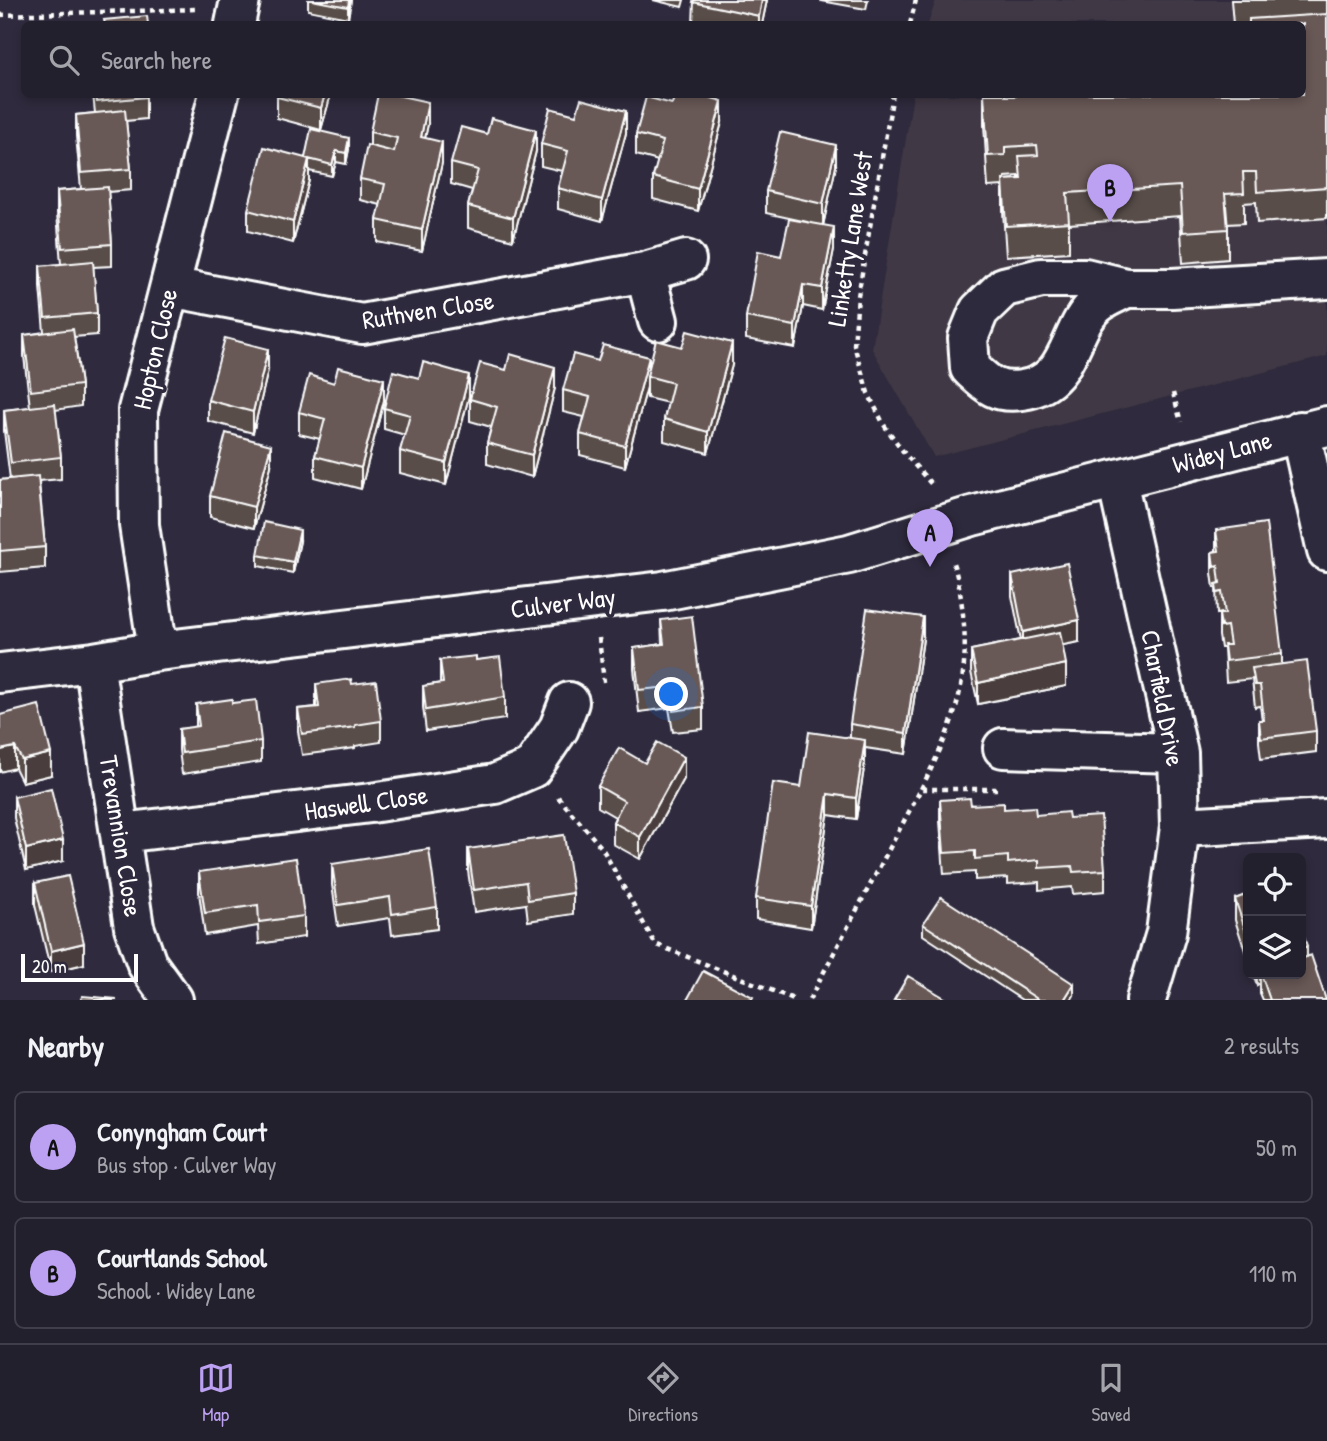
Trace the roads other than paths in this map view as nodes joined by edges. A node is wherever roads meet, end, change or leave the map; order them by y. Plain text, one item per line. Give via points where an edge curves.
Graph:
1 (218, 98) edge
2 (686, 260) dead end
3 (645, 272) junction
4 (1327, 279) edge
5 (170, 287) junction
6 (1126, 288) dead end
7 (658, 321) dead end
8 (1313, 428) edge
9 (1117, 480) junction
10 (1327, 551) edge
11 (158, 651) junction
12 (94, 662) junction
13 (0, 673) edge
14 (569, 702) dead end
15 (1003, 748) road end
16 (1178, 753) junction
17 (1327, 819) edge
18 (1180, 827) junction
19 (121, 833) junction
20 (173, 1000) edge
21 (1146, 1000) edge

1 - 5 street, Hopton Close
2 - 3 street, Ruthven Close
3 - 5 street, Ruthven Close via 362,324
3 - 7 street
4 - 6 street
5 - 11 street, Hopton Close via 138,410 139,525
8 - 9 street, Widey Lane
8 - 10 street
9 - 11 street, Culver Way via 849,554 663,591
9 - 16 street, Charfield Drive
11 - 12 street, Culver Way
12 - 13 street, Culver Way
12 - 19 street, Trevannion Close
14 - 19 street, Haswell Close via 559,728 532,768 495,784
15 - 16 street
16 - 18 street, Charfield Drive
17 - 18 street
18 - 21 street, Charfield Drive via 1166,933
19 - 20 street, Trevannion Close via 134,927 147,964

